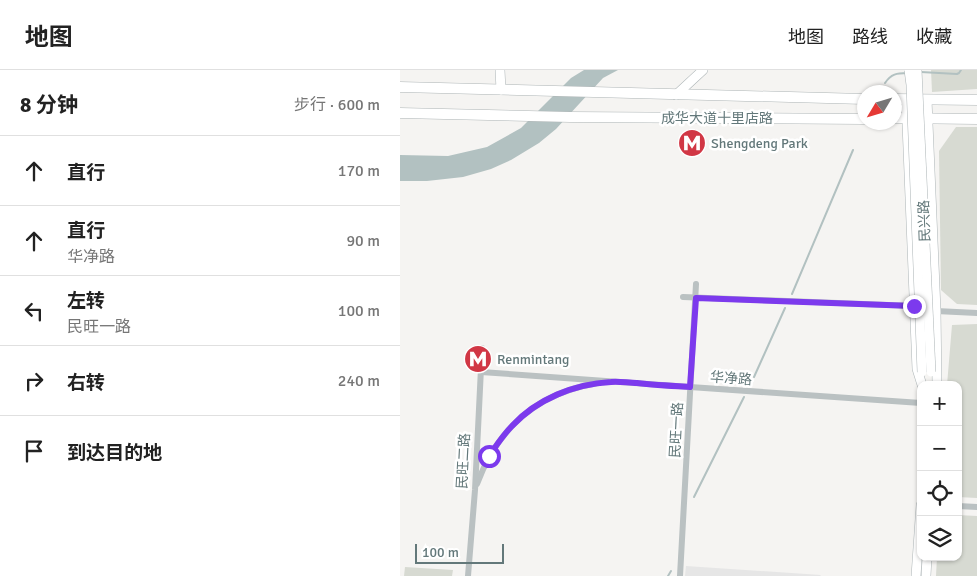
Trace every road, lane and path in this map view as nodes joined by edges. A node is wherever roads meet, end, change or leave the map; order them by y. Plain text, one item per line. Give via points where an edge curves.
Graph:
1 (500, 70) edge
2 (703, 70) edge
3 (909, 70) edge
4 (917, 70) edge
5 (400, 88) edge
6 (500, 90) junction
7 (676, 95) junction
8 (857, 99) edge
9 (902, 100) edge
10 (906, 100) junction
11 (927, 100) junction
12 (977, 100) edge
13 (400, 113) edge
14 (902, 118) edge
15 (907, 118) junction
16 (857, 119) edge
17 (927, 119) junction
18 (977, 119) edge
19 (696, 284) dead end
20 (683, 297) dead end
21 (696, 298) junction
22 (914, 306) junction
23 (936, 311) junction
24 (977, 313) edge
25 (482, 348) dead end
26 (481, 372) junction
27 (926, 372) junction
28 (922, 381) edge
29 (924, 381) edge
30 (931, 381) edge
31 (937, 381) edge
32 (613, 382) junction
33 (690, 387) junction
34 (917, 403) edge
35 (474, 490) junction
36 (962, 506) edge
37 (977, 506) edge
38 (920, 516) edge
39 (927, 561) edge
40 (468, 576) edge
41 (680, 576) edge
42 (916, 576) edge
43 (926, 576) edge

1 - 6 main road
2 - 7 main road
3 - 27 main road, 民兴路, bridge
4 - 27 main road, 民兴路, bridge
5 - 6 main road
6 - 7 main road, 成华大道十里店路
7 - 8 main road, 成华大道十里店路
9 - 10 main road
10 - 11 main road
10 - 15 main road, 民兴路
11 - 12 main road
11 - 17 main road, 民兴路
13 - 16 main road, 成华大道十里店路
14 - 15 main road
15 - 17 main road
15 - 22 main road, 民兴路
17 - 18 main road
17 - 23 main road, 民兴路
19 - 21 street, 民旺一路
20 - 21 street
21 - 22 street
21 - 33 street, 民旺一路
22 - 28 main road, 民兴路 via 917,368
23 - 24 street
23 - 31 main road, 民兴路
25 - 26 street, 民旺二路
26 - 32 street, 华净路
26 - 35 street, 民旺二路
27 - 29 main road
27 - 30 main road
32 - 33 street, 华净路
32 - 35 street via 561,392 529,411 502,436
33 - 34 street, 华净路
33 - 41 street, 民旺一路
35 - 40 street, 民旺二路
36 - 37 street
38 - 42 main road
39 - 43 main road

